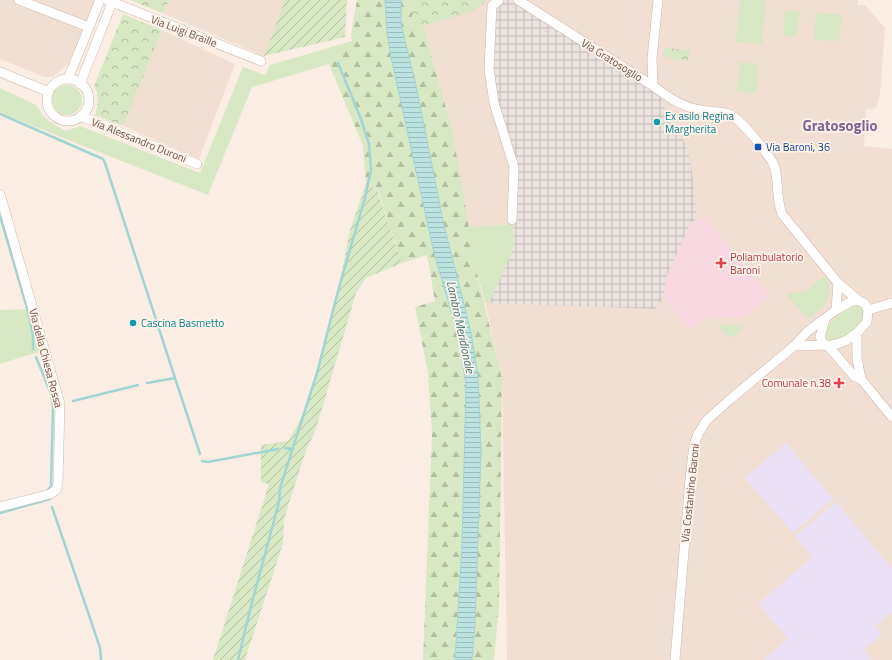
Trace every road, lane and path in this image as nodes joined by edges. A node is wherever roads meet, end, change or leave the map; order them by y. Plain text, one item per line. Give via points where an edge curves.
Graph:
1 (19, 0) edge
2 (100, 0) edge
3 (498, 0) edge
4 (518, 0) edge
5 (658, 0) edge
6 (111, 1) edge
7 (89, 27) junction
8 (261, 61) dead end
9 (0, 72) edge
10 (68, 79) junction
11 (80, 84) junction
12 (653, 86) junction
13 (49, 92) junction
14 (81, 116) junction
15 (197, 164) dead end
16 (0, 194) edge
17 (512, 220) dead end
18 (838, 282) junction
19 (858, 300) junction
20 (892, 302) edge
21 (836, 310) junction
22 (868, 310) junction
23 (825, 319) junction
24 (857, 333) junction
25 (794, 346) junction
26 (827, 346) junction
27 (861, 379) junction
28 (892, 418) edge
29 (0, 507) edge
30 (675, 660) edge

1 - 7 street
2 - 7 street
3 - 17 street via 492,6 489,70 494,103 514,167
4 - 12 street, Via Gratosoglio
5 - 12 street, Via Gratosoglio via 652,59
6 - 8 street, Via Luigi Braille
6 - 11 street
7 - 10 street
9 - 13 street
10 - 11 street
10 - 13 street via 57,82
11 - 14 street via 86,90 88,100
12 - 18 street via 689,108 726,113 737,119 764,149 772,162 782,214
13 - 14 street via 48,107 56,117 68,120
14 - 15 street, Via Alessandro Duroni
16 - 29 street, Via della Chiesa Rossa via 60,404 56,490 50,494
18 - 19 street
18 - 21 street
19 - 21 street, Via Costantino Baroni
19 - 22 street via 865,304
20 - 22 street
21 - 23 street, Via Costantino Baroni
22 - 24 street via 867,322
23 - 25 street, Via Costantino Baroni via 808,331
23 - 26 street via 820,337
24 - 26 street via 847,340
24 - 27 street via 857,358
25 - 26 street
25 - 30 street, Via Costantino Baroni via 714,413 698,434 694,445 690,479
26 - 27 street via 854,376
27 - 28 street

